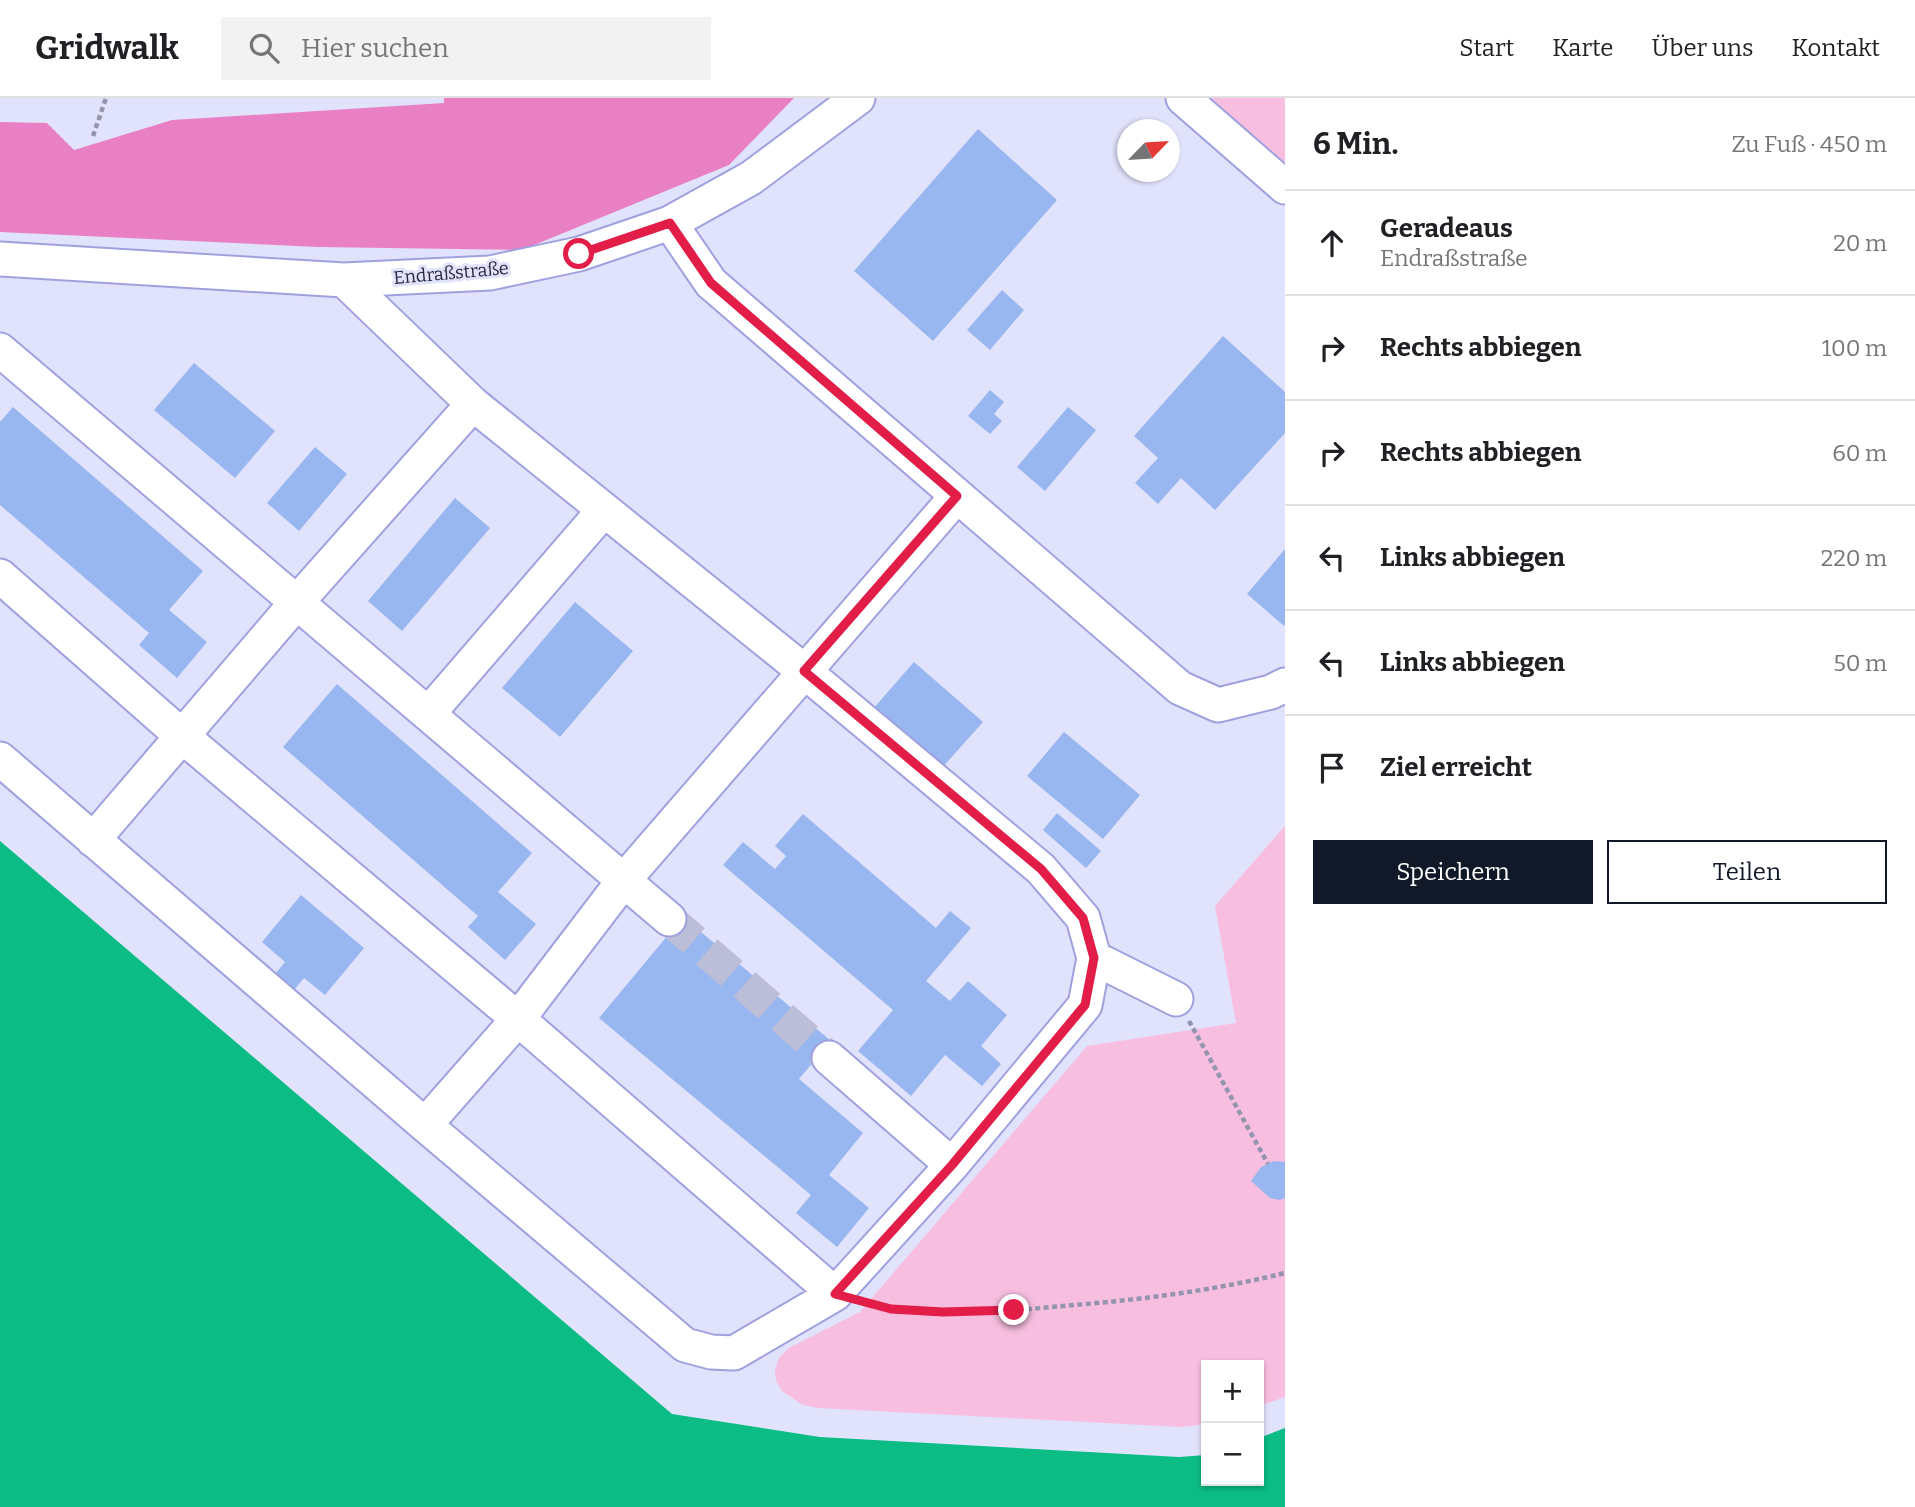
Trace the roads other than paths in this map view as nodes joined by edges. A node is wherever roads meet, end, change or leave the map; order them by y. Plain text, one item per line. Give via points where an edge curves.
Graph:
1 (858, 98) edge
2 (1183, 98) edge
3 (1285, 187) edge
4 (670, 223) junction
5 (0, 259) edge
6 (344, 280) junction
7 (0, 351) edge
8 (474, 404) junction
9 (957, 496) junction
10 (604, 510) junction
11 (0, 576) edge
12 (297, 603) junction
13 (804, 671) junction
14 (1285, 685) edge
15 (428, 714) junction
16 (182, 736) junction
17 (0, 759) edge
18 (93, 840) junction
19 (624, 880) junction
20 (668, 919) tunnel mouth
21 (1094, 958) junction
22 (1176, 999) road end
23 (518, 1019) junction
24 (829, 1059) tunnel mouth
25 (425, 1125) junction
26 (952, 1165) junction
27 (835, 1294) junction

1 - 4 street, Endraßstraße via 751,178
2 - 3 street
4 - 6 street, Endraßstraße via 579,254 490,273
4 - 9 street via 711,283
5 - 6 street, Endraßstraße
6 - 8 street
7 - 12 street
8 - 10 street
8 - 12 street
9 - 13 street
9 - 14 street via 1180,688 1218,705
10 - 13 street
10 - 15 street
11 - 16 street
12 - 15 street
12 - 16 street
13 - 19 street
13 - 21 street via 1041,869 1083,918
15 - 19 street
16 - 18 street
16 - 23 street
17 - 18 street
18 - 25 street
19 - 20 street
19 - 23 street
21 - 22 street
21 - 26 street via 1085,1005
23 - 25 street
23 - 27 street
24 - 26 street
25 - 27 street via 685,1345 734,1353
26 - 27 street

